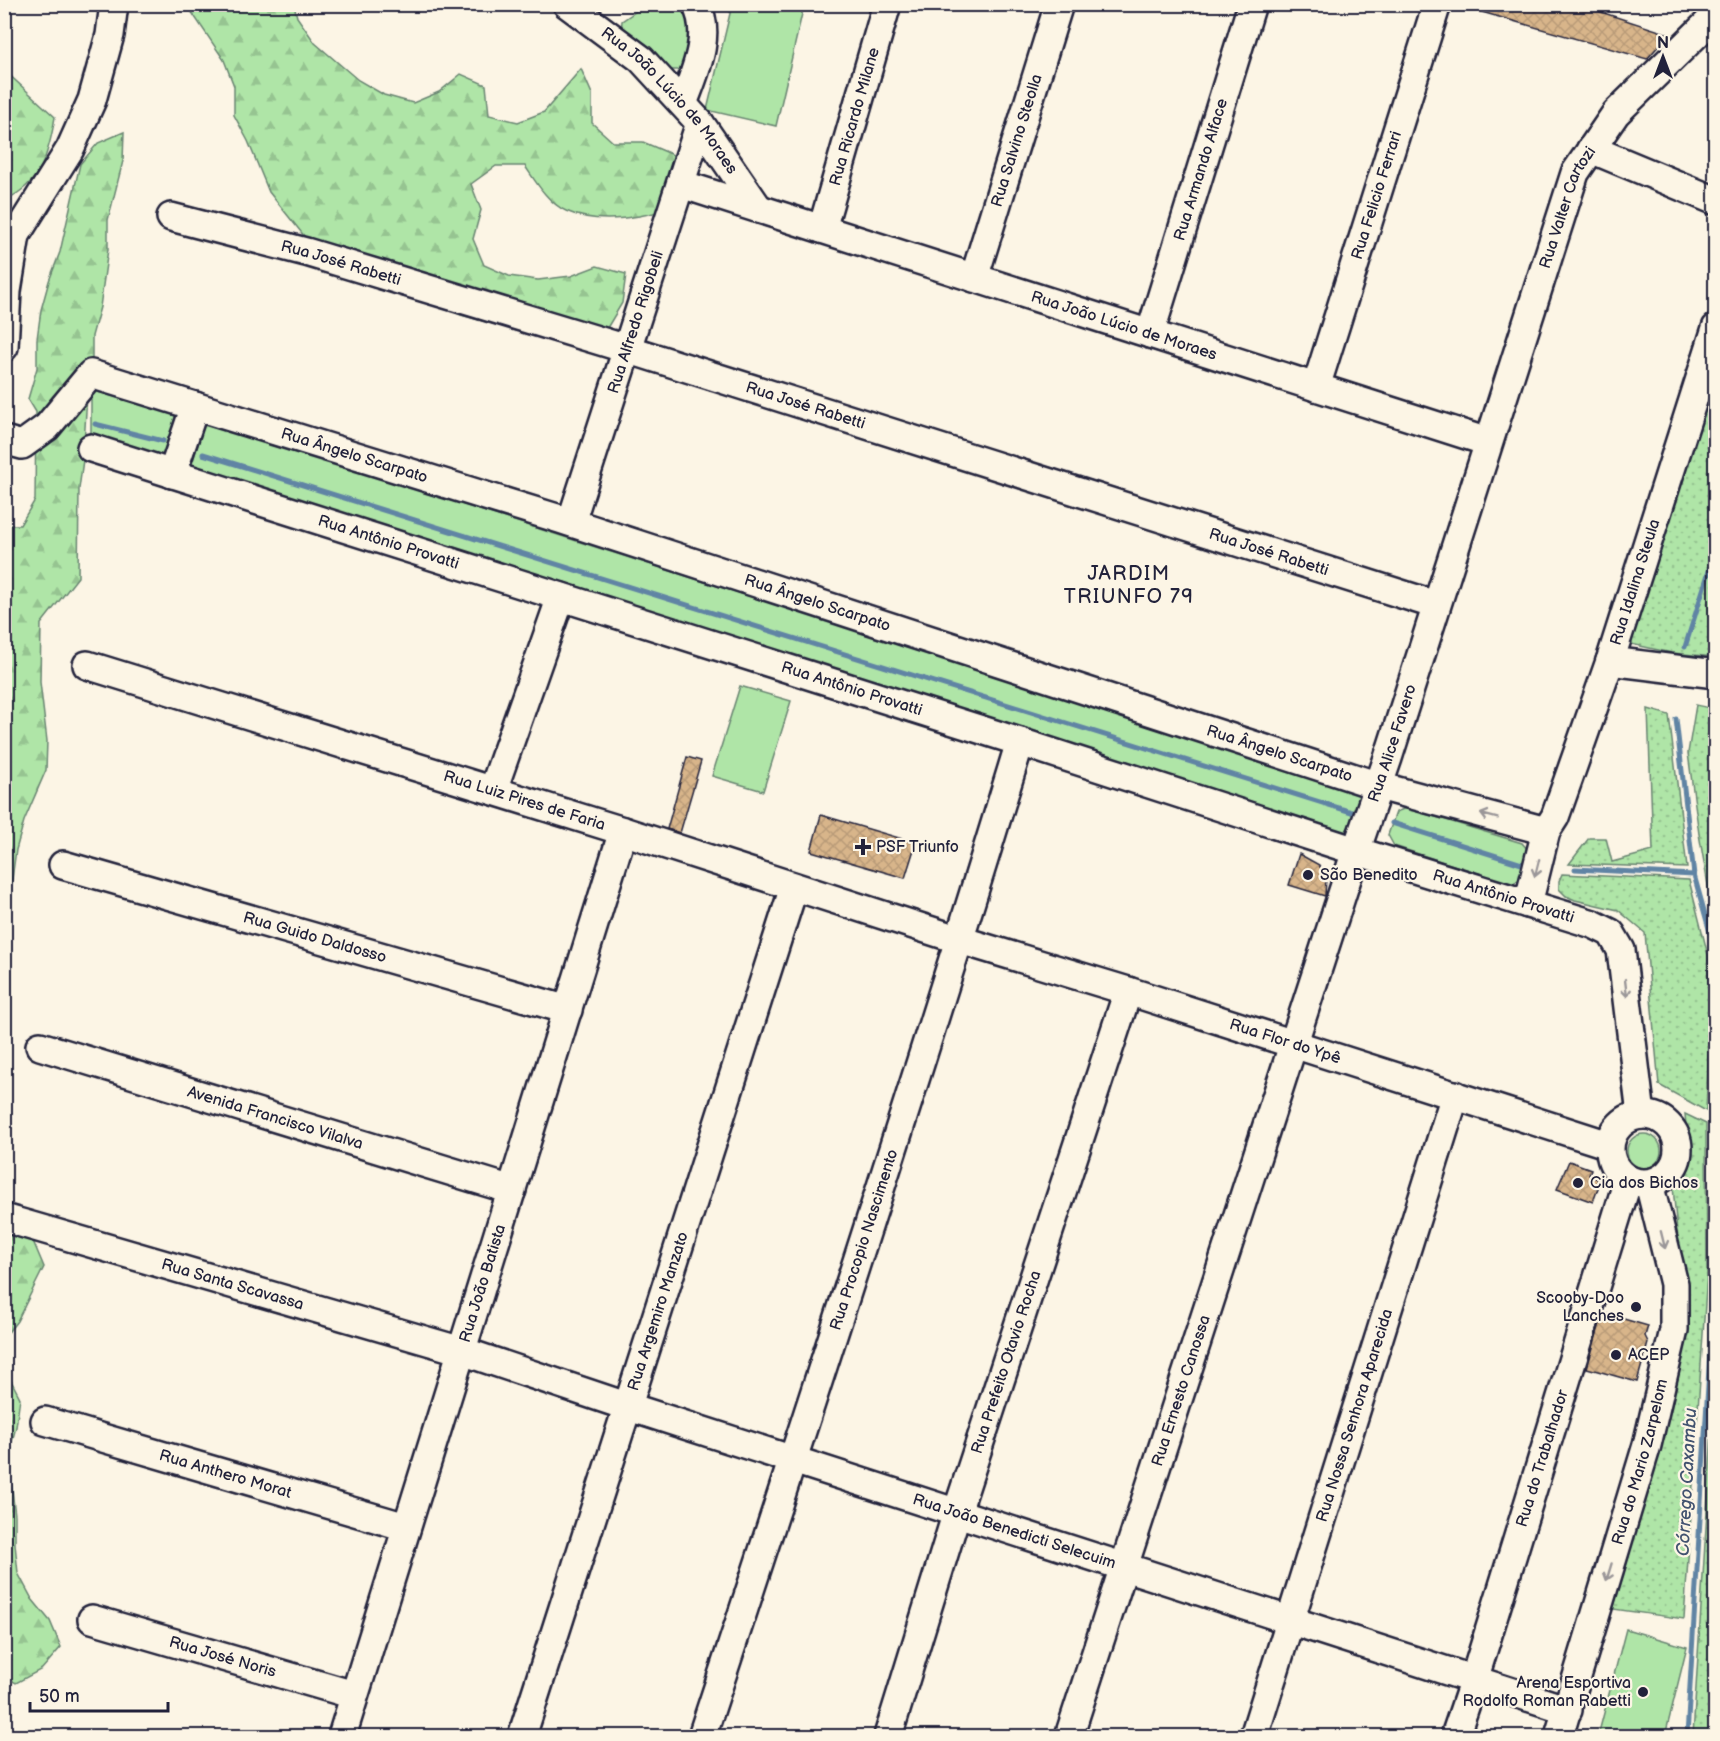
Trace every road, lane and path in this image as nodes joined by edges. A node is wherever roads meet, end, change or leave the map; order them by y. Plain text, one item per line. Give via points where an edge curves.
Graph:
1 (114, 4) edge
2 (696, 4) edge
3 (887, 4) edge
4 (1059, 4) edge
5 (1252, 4) edge
6 (1437, 4) edge
7 (580, 7) edge
8 (1716, 15) edge
9 (692, 113) junction
10 (1591, 149) junction
11 (681, 184) junction
12 (1716, 201) edge
13 (759, 209) junction
14 (171, 217) dead end
15 (822, 229) junction
16 (974, 278) junction
17 (1716, 328) edge
18 (1150, 334) junction
19 (4, 347) edge
20 (627, 349) junction
21 (1316, 387) junction
22 (195, 406) junction
23 (4, 440) edge
24 (1488, 442) junction
25 (91, 448) dead end
26 (172, 474) junction
27 (571, 522) junction
28 (561, 597) junction
29 (1436, 605) junction
30 (1610, 661) junction
31 (87, 665) dead end
32 (1716, 674) edge
33 (1020, 742) junction
34 (1379, 786) junction
35 (493, 790) junction
36 (623, 831) junction
37 (1546, 831) junction
38 (1356, 851) junction
39 (63, 865) dead end
40 (794, 887) junction
41 (1528, 904) junction
42 (960, 940) junction
43 (1128, 991) junction
44 (568, 1010) junction
45 (1294, 1044) junction
46 (40, 1046) dead end
47 (1455, 1095) junction
48 (1641, 1114) junction
49 (1609, 1145) junction
50 (1639, 1181) junction
51 (512, 1190) junction
52 (4, 1218) edge
53 (462, 1351) junction
54 (626, 1406) junction
55 (45, 1422) dead end
56 (794, 1458) junction
57 (957, 1512) junction
58 (406, 1527) junction
59 (1124, 1566) junction
60 (92, 1619) dead end
61 (1290, 1620) junction
62 (1474, 1680) junction
63 (354, 1695) junction
64 (1568, 1710) junction
65 (342, 1737) edge
66 (522, 1737) edge
67 (702, 1737) edge
68 (888, 1737) edge
69 (1069, 1737) edge
70 (1254, 1737) edge
71 (1455, 1737) edge
72 (1559, 1737) edge

1 - 19 street via 110,35 92,100 70,149 16,236 7,291
2 - 9 street, Rua Alfredo Rigobeli via 702,15 704,36 694,73
3 - 15 street, Rua Ricardo Milane
4 - 16 street, Rua Salvino Steolla
5 - 18 street, Rua Armando Alface
6 - 21 street, Rua Felicio Ferrari
7 - 9 street, Rua João Lúcio de Moraes via 641,59
8 - 10 street, Rua Valter Cartozi via 1616,113
9 - 11 street, Rua Alfredo Rigobeli
9 - 13 street, Rua João Lúcio de Moraes
10 - 12 street
10 - 24 street, Rua Valter Cartozi via 1575,173
11 - 13 street, Rua João Lúcio de Moraes
11 - 20 street, Rua Alfredo Rigobeli
13 - 15 street, Rua João Lúcio de Moraes
14 - 20 street, Rua José Rabetti via 306,252
15 - 16 street, Rua João Lúcio de Moraes
16 - 18 street, Rua João Lúcio de Moraes
17 - 30 street, Rua Idalina Steula
18 - 21 street, Rua João Lúcio de Moraes
20 - 27 street, Rua Alfredo Rigobeli
20 - 29 street, Rua José Rabetti
21 - 24 street, Rua João Lúcio de Moraes
22 - 23 street, Rua Ângelo Scarpato via 91,374 47,427 22,445
22 - 26 street
22 - 27 street, Rua Ângelo Scarpato
24 - 29 street, Rua Alice Favero
25 - 26 street, Rua Antônio Provatti
26 - 28 street, Rua Antônio Provatti
27 - 34 street, Rua Ângelo Scarpato
28 - 33 street, Rua Antônio Provatti
28 - 35 street
29 - 34 street, Rua Alice Favero
30 - 32 street
30 - 37 street, Rua Idalina Steula via 1555,817
31 - 35 street, Rua Luiz Pires de Faria
33 - 38 street, Rua Antônio Provatti
33 - 42 street, Rua Procopio Nascimento
37 -> 34 street, Rua Ângelo Scarpato
34 - 38 street, Rua Alice Favero
35 - 36 street, Rua Luiz Pires de Faria
36 - 40 street, Rua Luiz Pires de Faria
36 - 44 street, Rua João Batista
37 -> 41 street, Rua Idalina Steula
38 - 41 street, Rua Antônio Provatti
38 - 45 street, Rua Alice Favero
39 - 44 street, Rua Guido Daldosso
40 - 42 street, Rua Luiz Pires de Faria
40 - 54 street, Rua Argemiro Manzato
41 -> 48 street, Rua Antônio Provatti via 1593,924 1611,933 1621,950
42 - 43 street, Rua Flor do Ypê
42 - 56 street, Rua Procopio Nascimento
43 - 45 street, Rua Flor do Ypê
43 - 57 street, Rua Prefeito Otavio Rocha
44 - 51 street, Rua João Batista
45 - 47 street, Rua Flor do Ypê
45 - 59 street, Rua Ernesto Canossa
46 - 51 street, Avenida Francisco Vilalva
47 - 49 street, Rua Flor do Ypê
47 - 61 street, Rua Nossa Senhora Aparecida
48 - 49 street via 1617,1128
48 - 50 street via 1661,1119 1670,1126 1676,1135 1678,1155 1668,1174
49 - 50 street via 1613,1165 1620,1174
50 - 62 street, Rua do Trabalhador
50 -> 64 street, Rua do Mario Zarpelom via 1674,1284 1674,1330 1647,1445
51 - 53 street, Rua João Batista
52 - 53 street, Rua Santa Scavassa
53 - 54 street, Rua João Benedicti Selecuim
53 - 58 street, Rua João Batista
54 - 56 street, Rua João Benedicti Selecuim
54 - 66 street, Rua Argemiro Manzato
55 - 58 street, Rua Anthero Morat
56 - 57 street, Rua João Benedicti Selecuim
56 - 67 street, Rua Procopio Nascimento
57 - 59 street, Rua João Benedicti Selecuim
57 - 68 street, Rua Prefeito Otavio Rocha
58 - 63 street, Rua João Batista
59 - 61 street, Rua João Benedicti Selecuim
59 - 69 street, Rua Ernesto Canossa
60 - 63 street, Rua José Noris
61 - 62 street, Rua João Benedicti Selecuim
61 - 70 street, Rua Nossa Senhora Aparecida
62 - 64 street, Rua João Benedicti Selecuim
62 - 71 street, Rua do Trabalhador
63 - 65 street, Rua João Batista
64 - 72 street, Rua do Mario Zarpelom

